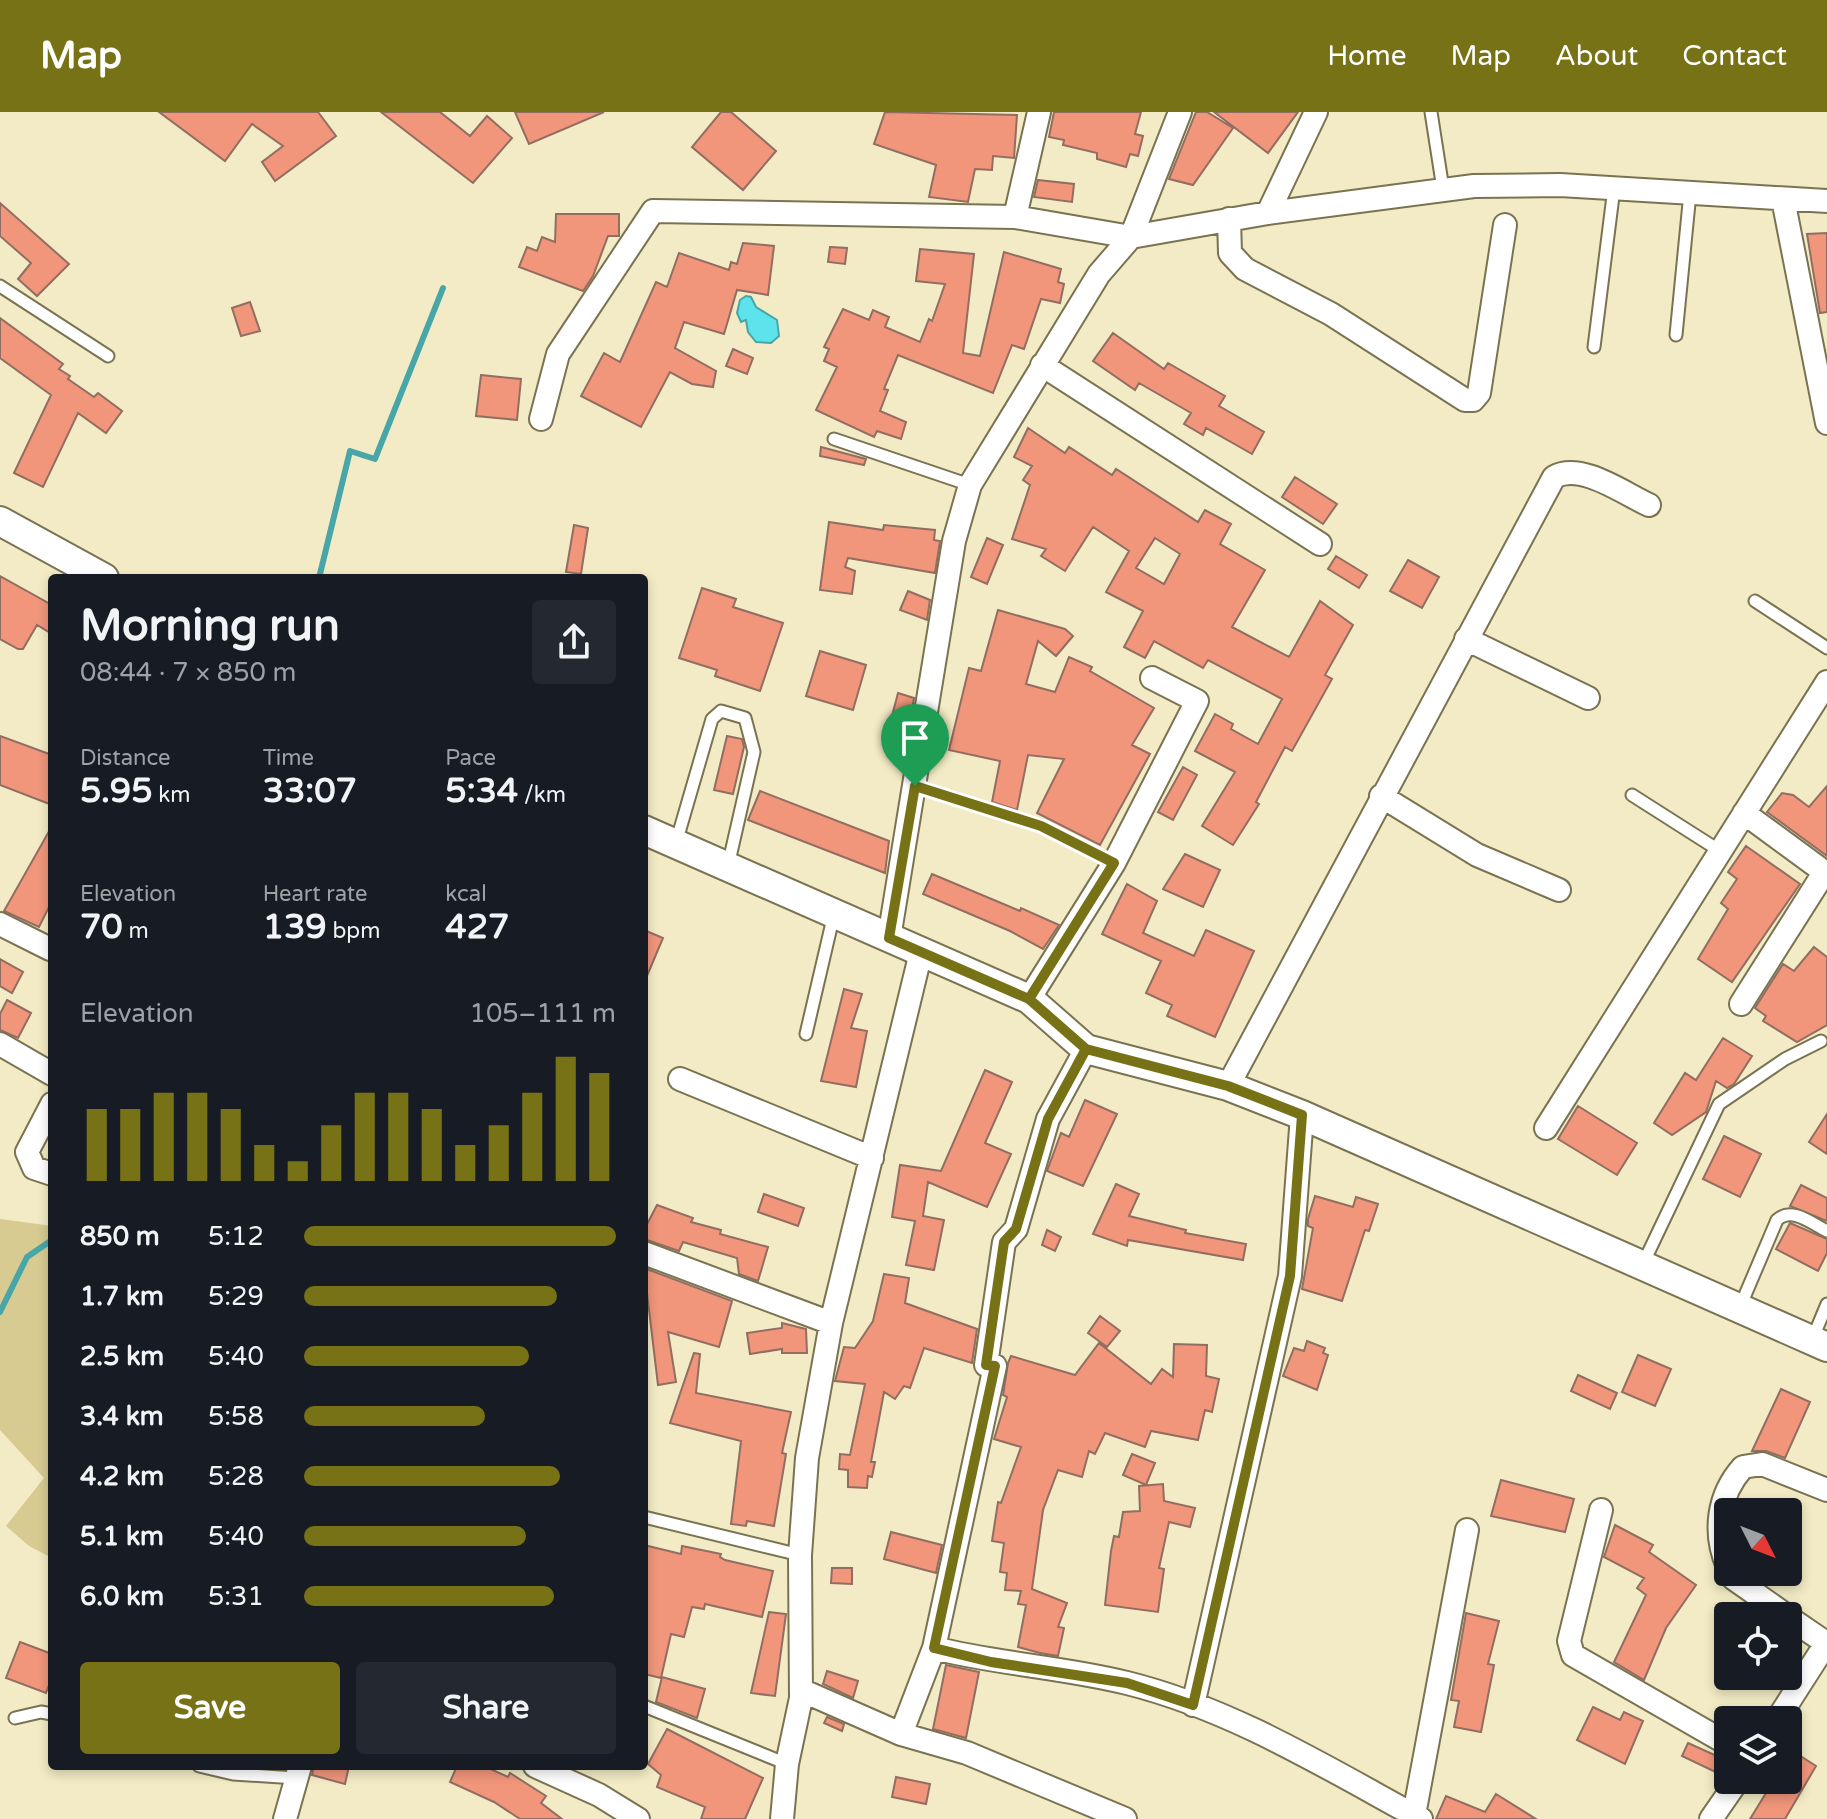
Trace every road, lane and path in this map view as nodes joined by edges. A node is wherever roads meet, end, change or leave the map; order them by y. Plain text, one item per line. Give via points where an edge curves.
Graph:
1 (1039, 112) edge
2 (1180, 112) edge
3 (1316, 112) edge
4 (1431, 112) edge
5 (1614, 188) junction
6 (1443, 189) junction
7 (1690, 193) junction
8 (1783, 199) junction
9 (1827, 201) edge
10 (1268, 213) junction
11 (1015, 217) junction
12 (1229, 219) junction
13 (1505, 225) dead end
14 (1131, 237) junction
15 (0, 286) edge
16 (1676, 335) dead end
17 (1594, 347) dead end
18 (108, 356) dead end
19 (1042, 365) junction
20 (541, 419) dead end
21 (1827, 423) edge
22 (834, 439) dead end
23 (970, 485) junction
24 (1649, 505) dead end
25 (0, 521) edge
26 (1320, 544) dead end
27 (97, 574) edge
28 (1755, 601) dead end
29 (1466, 639) junction
30 (1827, 648) edge
31 (1152, 678) dead end
32 (1827, 682) edge
33 (1588, 698) dead end
34 (915, 786) junction
35 (1632, 795) dead end
36 (1381, 796) junction
37 (1744, 813) junction
38 (648, 832) edge
39 (676, 844) junction
40 (1720, 851) junction
41 (1114, 863) junction
42 (728, 868) junction
43 (1559, 890) dead end
44 (834, 914) junction
45 (0, 924) edge
46 (889, 938) junction
47 (48, 948) edge
48 (921, 952) junction
49 (1029, 999) junction
50 (1741, 1004) dead end
51 (806, 1034) dead end
52 (1821, 1041) dead end
53 (0, 1044) edge
54 (1086, 1049) junction
55 (48, 1072) edge
56 (680, 1079) dead end
57 (1228, 1086) junction
58 (48, 1112) edge
59 (1302, 1115) junction
60 (1546, 1128) dead end
61 (872, 1158) junction
62 (48, 1173) edge
63 (1827, 1231) edge
64 (648, 1254) edge
65 (1642, 1266) junction
66 (1827, 1304) edge
67 (1739, 1309) junction
68 (831, 1323) junction
69 (1819, 1344) edge
70 (1827, 1490) edge
71 (1724, 1498) edge
72 (1601, 1510) dead end
73 (648, 1518) edge
74 (1467, 1530) dead end
75 (800, 1555) junction
76 (1745, 1586) edge
77 (1768, 1602) edge
78 (1802, 1625) edge
79 (1827, 1642) edge
80 (934, 1648) junction
81 (801, 1690) junction
82 (1193, 1705) junction
83 (1786, 1706) edge
84 (648, 1708) edge
85 (48, 1713) edge
86 (15, 1718) dead end
87 (901, 1734) junction
88 (1714, 1736) edge
89 (787, 1764) junction
90 (216, 1770) edge
91 (544, 1770) edge
92 (298, 1772) edge
93 (1728, 1794) edge
94 (1418, 1817) edge
95 (285, 1819) edge
96 (638, 1819) edge
97 (782, 1819) edge
98 (1125, 1819) edge
99 (1711, 1819) edge

1 - 11 street
2 - 14 street
3 - 10 street
4 - 6 lane
5 - 6 street
5 - 7 street
5 - 17 lane
6 - 10 street
7 - 8 street
7 - 16 lane
8 - 9 street
8 - 21 street
10 - 12 street
11 - 14 street
11 - 20 street via 653,211 558,354
12 - 13 street via 1230,253 1245,269 1331,314 1465,400 1479,393
12 - 14 street
14 - 19 street via 1099,274
15 - 18 lane
19 - 23 street
19 - 26 street
22 - 23 lane
23 - 34 street via 954,541
24 - 29 street via 1578,472 1554,477
25 - 27 street
28 - 30 lane
29 - 33 street
29 - 36 street
31 - 41 street via 1197,701
32 - 37 street
34 - 41 lane via 1041,826
34 - 46 street
35 - 40 lane
36 - 43 street via 1477,855
36 - 57 street
37 - 40 street
37 - 50 street via 1819,868 1822,876
38 - 39 street
39 - 42 street
39 - 42 lane via 712,719 721,711 745,718 754,752
40 - 60 street
41 - 49 street
42 - 44 street
44 - 46 street
44 - 51 lane
45 - 47 street
46 - 48 street
48 - 49 street
48 - 61 street
49 - 54 street
52 - 65 lane via 1719,1104
53 - 55 street
54 - 57 street
54 - 80 street via 1048,1119 1016,1229 1004,1242 986,1365 995,1366
56 - 61 street
57 - 59 street
58 - 62 street via 27,1152 34,1168
59 - 65 street
59 - 82 street via 1290,1276
61 - 68 street
63 - 67 lane via 1783,1214
64 - 68 street
65 - 67 street
66 - 69 lane
67 - 69 street
68 - 75 street via 807,1458
70 - 71 street via 1762,1464 1743,1467
72 - 88 street via 1569,1641 1573,1655
73 - 75 lane
74 - 94 street
75 - 81 street
76 - 77 street
78 - 79 street
79 - 83 street
80 - 82 street via 1127,1683
80 - 87 street
81 - 87 street
81 - 89 street
82 - 94 street via 1270,1737
84 - 89 lane
85 - 86 lane
87 - 98 street via 967,1753
89 - 97 street
90 - 92 lane
91 - 96 street
92 - 95 street
93 - 99 street

